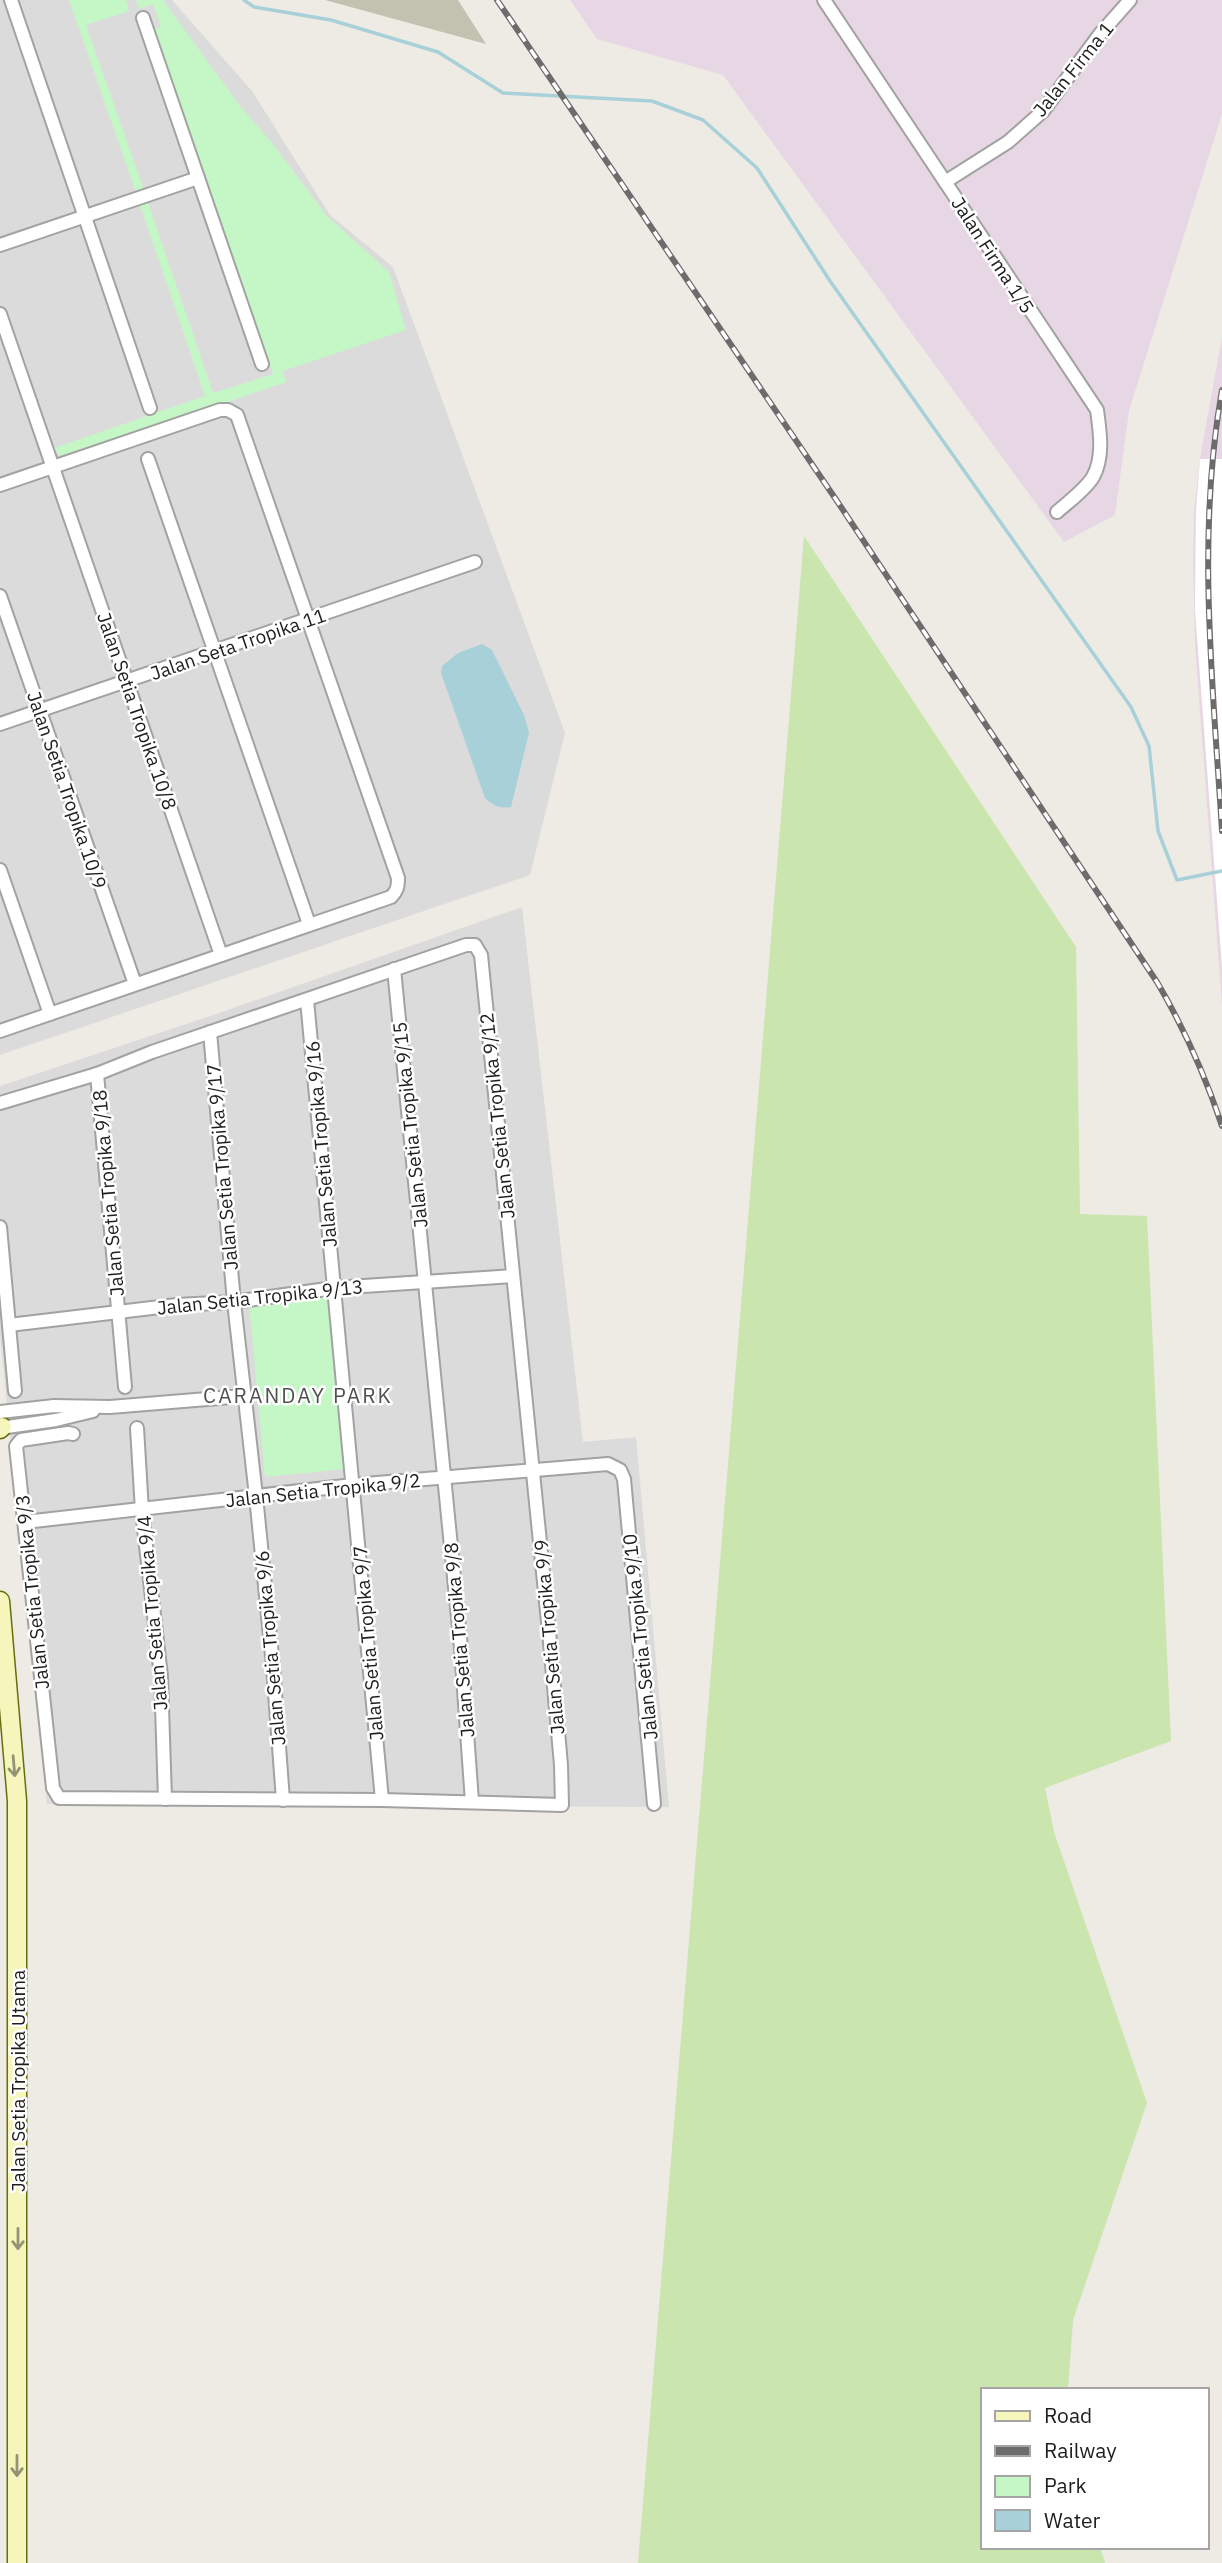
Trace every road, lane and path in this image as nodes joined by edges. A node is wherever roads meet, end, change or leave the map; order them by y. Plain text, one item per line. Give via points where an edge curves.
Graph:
1 (11, 0) edge
2 (824, 0) edge
3 (1130, 0) edge
4 (143, 18) dead end
5 (198, 178) junction
6 (945, 183) junction
7 (85, 216) junction
8 (0, 245) edge
9 (0, 314) edge
10 (262, 364) dead end
11 (150, 408) dead end
12 (148, 459) dead end
13 (52, 467) junction
14 (0, 485) edge
15 (1057, 512) dead end
16 (475, 562) dead end
17 (0, 596) edge
18 (309, 620) junction
19 (215, 653) junction
20 (127, 682) junction
21 (40, 710) junction
22 (0, 724) edge
23 (0, 870) edge
24 (309, 924) junction
25 (221, 955) junction
26 (394, 969) junction
27 (135, 985) junction
28 (307, 1000) junction
29 (50, 1014) junction
30 (0, 1031) edge
31 (210, 1032) junction
32 (97, 1074) junction
33 (0, 1103) edge
34 (0, 1227) edge
35 (513, 1276) junction
36 (425, 1281) junction
37 (334, 1288) junction
38 (234, 1302) junction
39 (119, 1313) junction
40 (9, 1325) junction
41 (125, 1387) dead end
42 (15, 1391) dead end
43 (244, 1396) junction
44 (110, 1407) junction
45 (20, 1409) junction
46 (1, 1424) edge
47 (21, 1424) junction
48 (136, 1428) dead end
49 (73, 1434) dead end
50 (533, 1469) junction
51 (620, 1470) joint
52 (445, 1478) junction
53 (353, 1485) junction
54 (257, 1496) junction
55 (142, 1511) junction
56 (25, 1522) junction
57 (0, 1601) edge
58 (165, 1800) junction
59 (283, 1800) junction
60 (382, 1800) junction
61 (472, 1802) junction
62 (654, 1804) dead end
63 (17, 2563) edge

1 - 7 street
2 - 6 street, Jalan Firma 1/5
3 - 6 street, Jalan Firma 1 via 1043,111 1008,142
4 - 5 street
5 - 7 street
5 - 10 street
6 - 15 street, Jalan Firma 1/5 via 1097,410 1100,457 1093,478
7 - 8 street
7 - 11 street
9 - 13 street, Jalan Setia Tropika 10/8
12 - 19 street
13 - 14 street
13 - 18 street via 229,410 237,415
13 - 20 street, Jalan Setia Tropika 10/8
16 - 18 street, Jalan Seta Tropika 11
17 - 21 street, Jalan Setia Tropika 10/9
18 - 19 street, Jalan Seta Tropika 11
18 - 24 street via 398,885 391,897
19 - 20 street, Jalan Seta Tropika 11
19 - 24 street
20 - 21 street, Jalan Seta Tropika 11
20 - 25 street, Jalan Setia Tropika 10/8
21 - 22 street, Jalan Seta Tropika 11
21 - 27 street, Jalan Setia Tropika 10/9
23 - 29 street
24 - 25 street
25 - 27 street
26 - 28 street
26 - 35 street, Jalan Setia Tropika 9/12 via 466,945 475,946 481,955
26 - 36 street, Jalan Setia Tropika 9/15
27 - 29 street
28 - 31 street
28 - 37 street, Jalan Setia Tropika 9/16
29 - 30 street
31 - 32 street
31 - 38 street, Jalan Setia Tropika 9/17
32 - 33 street
32 - 39 street, Jalan Setia Tropika 9/18
34 - 40 street
35 - 36 street, Jalan Setia Tropika 9/13
35 - 50 street, Jalan Setia Tropika 9/12
36 - 37 street, Jalan Setia Tropika 9/13
36 - 52 street, Jalan Setia Tropika 9/15
37 - 38 street, Jalan Setia Tropika 9/13
37 - 53 street, Jalan Setia Tropika 9/16
38 - 39 street, Jalan Setia Tropika 9/13
38 - 43 street, Jalan Setia Tropika 9/17
39 - 40 street, Jalan Setia Tropika 9/13
39 - 41 street, Jalan Setia Tropika 9/18
40 - 42 street
43 - 44 street
43 - 54 street, Jalan Setia Tropika 9/6
44 - 45 street
44 - 47 street
45 - 46 street
45 - 47 street
46 - 47 street
48 - 55 street, Jalan Setia Tropika 9/4
49 - 56 street, Jalan Setia Tropika 9/3 via 16,1443
50 - 51 street, Jalan Setia Tropika 9/2 via 608,1464
50 - 52 street, Jalan Setia Tropika 9/2
50 - 61 street, Jalan Setia Tropika 9/9 via 562,1805
51 - 62 street, Jalan Setia Tropika 9/10
52 - 53 street, Jalan Setia Tropika 9/2
52 - 61 street, Jalan Setia Tropika 9/8
53 - 54 street, Jalan Setia Tropika 9/2
53 - 60 street, Jalan Setia Tropika 9/7
54 - 55 street, Jalan Setia Tropika 9/2
54 - 59 street, Jalan Setia Tropika 9/6
55 - 56 street, Jalan Setia Tropika 9/2
55 - 58 street, Jalan Setia Tropika 9/4 via 161,1676
56 - 58 street, Jalan Setia Tropika 9/3 via 53,1788 59,1798
57 -> 63 main road, Jalan Setia Tropika Utama via 17,1801
58 - 59 street
59 - 60 street
60 - 61 street

